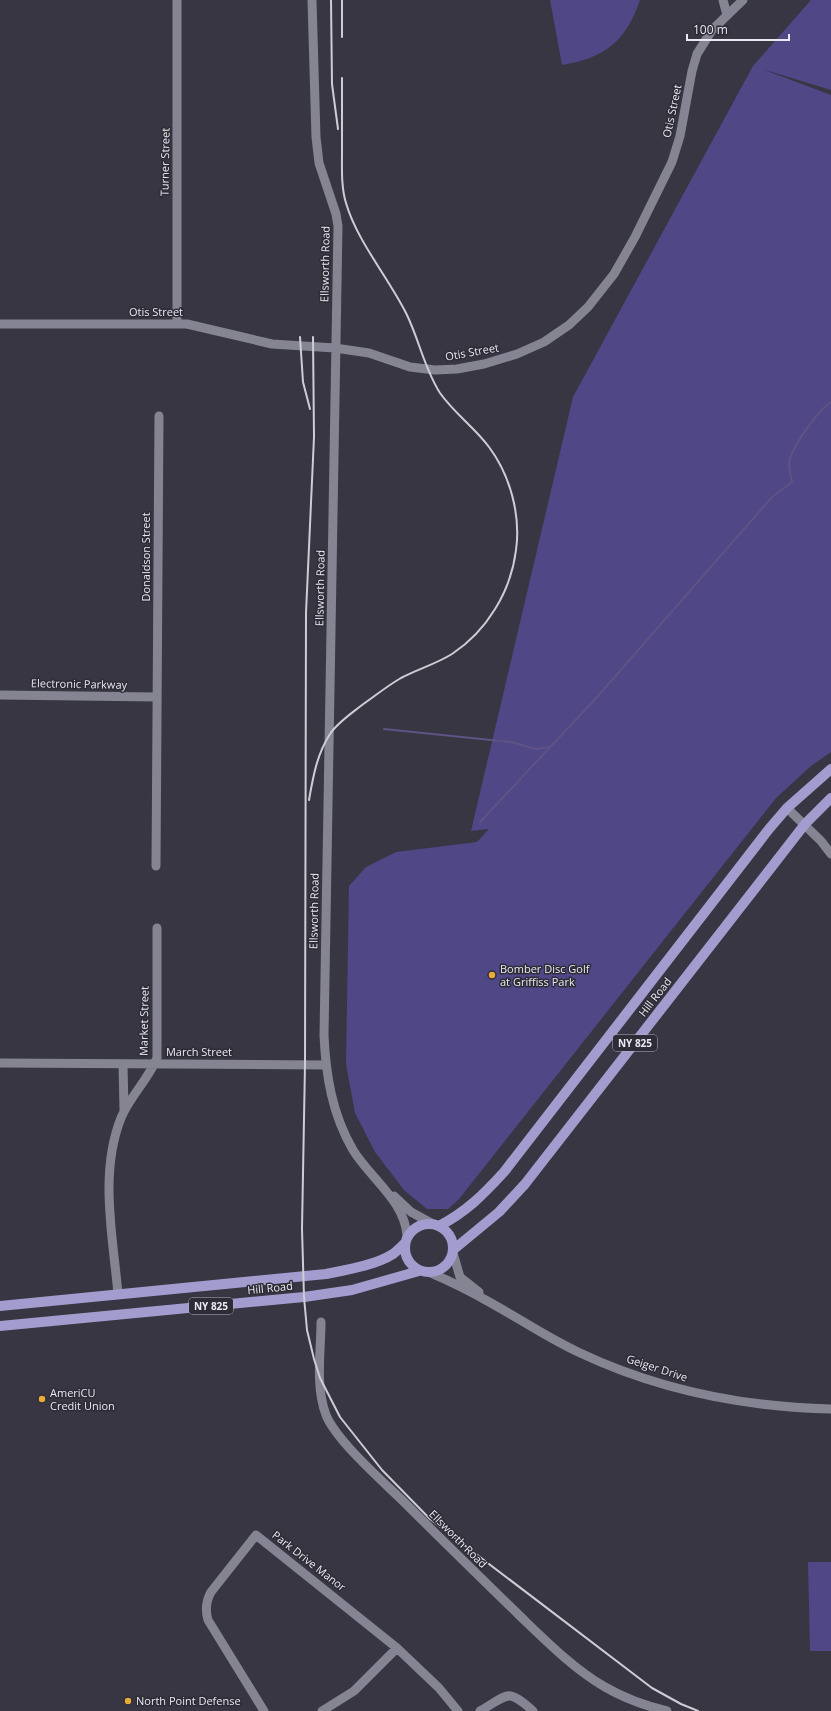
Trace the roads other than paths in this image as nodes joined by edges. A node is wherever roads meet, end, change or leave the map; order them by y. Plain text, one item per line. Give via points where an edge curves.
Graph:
1 (178, 0) edge
2 (312, 0) edge
3 (723, 0) edge
4 (743, 0) edge
5 (727, 15) junction
6 (0, 324) edge
7 (177, 324) junction
8 (335, 348) junction
9 (159, 416) dead end
10 (0, 695) edge
11 (157, 697) junction
12 (831, 769) edge
13 (831, 798) edge
14 (787, 808) junction
15 (805, 824) junction
16 (831, 854) edge
17 (156, 866) dead end
18 (157, 928) dead end
19 (0, 1063) edge
20 (123, 1064) junction
21 (154, 1064) junction
22 (326, 1065) junction
23 (124, 1111) junction
24 (367, 1169) junction
25 (436, 1225) junction
26 (406, 1240) junction
27 (453, 1252) junction
28 (420, 1271) junction
29 (431, 1273) junction
30 (118, 1294) junction
31 (490, 1303) junction
32 (0, 1306) edge
33 (321, 1322) dead end
34 (0, 1326) edge
35 (831, 1409) edge
36 (396, 1648) junction
37 (493, 1708) edge
38 (323, 1710) edge
39 (264, 1711) edge
40 (458, 1711) edge
41 (480, 1711) edge
42 (533, 1711) edge
43 (667, 1711) edge

1 - 7 street, Turner Street
2 - 8 street, Ellsworth Road via 316,137 319,163 338,226
3 - 5 street
4 - 5 street, Otis Street
5 - 8 street, Otis Street via 712,30 697,54 672,162 624,258 607,284 569,325 544,342 517,354 457,369 410,367 369,353
6 - 7 street, Otis Street
7 - 8 street, Otis Street via 200,326 272,344
8 - 22 street, Ellsworth Road via 324,1036
9 - 11 street, Donaldson Street
10 - 11 street, Electronic Parkway
11 - 17 street
12 - 14 main road, NY 825
13 - 15 main road, NY 825
14 - 15 street
14 - 25 main road, Hill Road / NY 825 via 504,1172 462,1213
15 - 16 street
15 - 27 main road, Hill Road / NY 825 via 525,1184 499,1212
18 - 21 street, Market Street via 158,1052
19 - 20 street, March Street
20 - 21 street, March Street
20 - 23 street
21 - 22 street, March Street
21 - 23 street, Market Street
22 - 24 street, Ellsworth Road via 337,1117 353,1150
23 - 30 street, Market Street via 113,1148 110,1178
24 - 25 street, Ellsworth Road via 411,1212
24 - 26 street, Ellsworth Road via 404,1217
25 - 26 main road, NY 825 via 418,1226
25 - 27 main road via 450,1236
26 - 28 main road via 405,1257 413,1268
26 - 30 main road, Hill Road / NY 825 via 393,1254 382,1259 326,1274
27 - 29 main road, NY 825 via 445,1266
27 - 31 street, Geiger Drive via 460,1276
28 - 29 main road, NY 825
28 - 34 main road, Hill Road / NY 825 via 352,1290 310,1296
29 - 31 street, Geiger Drive
30 - 32 main road, Hill Road / NY 825
31 - 35 street, Geiger Drive via 579,1353 675,1388 760,1405
33 - 43 street, Ellsworth Road via 320,1378 324,1406 333,1427 355,1453 572,1664 605,1687 634,1701
36 - 38 street via 354,1691
36 - 39 street, Park Drive Manor via 256,1535 211,1592 206,1612 208,1620
36 - 40 street via 439,1688
37 - 41 street
37 - 42 street via 506,1696 513,1696

